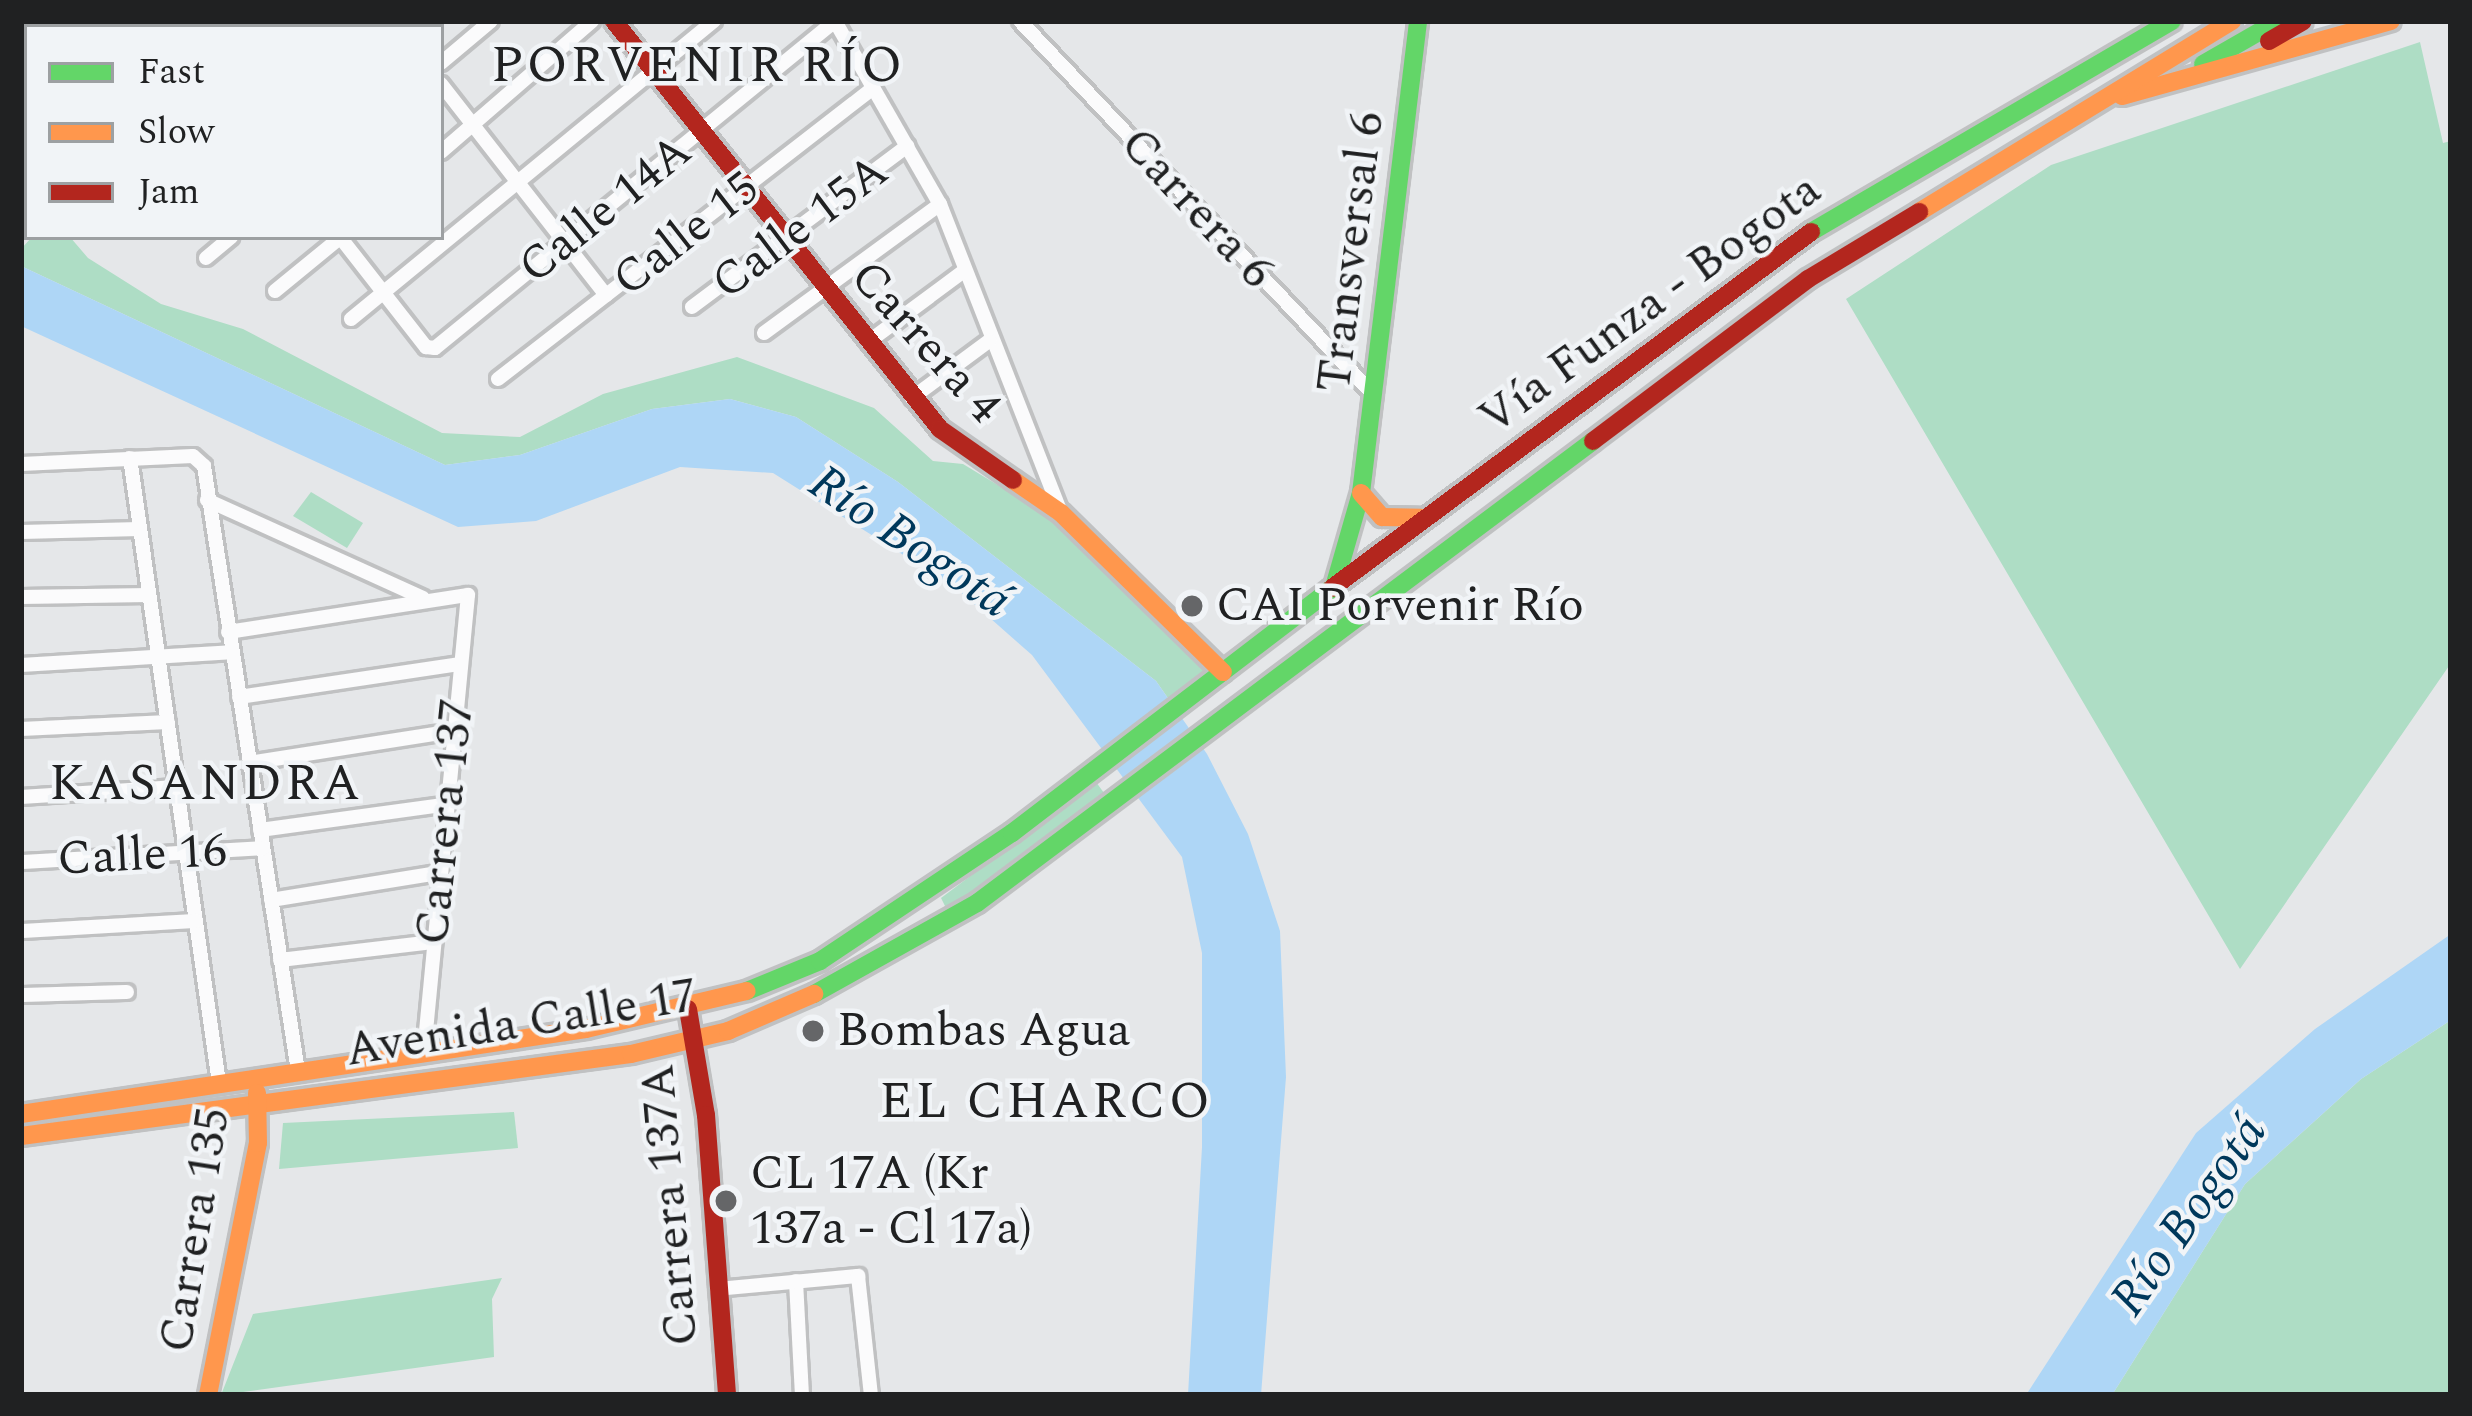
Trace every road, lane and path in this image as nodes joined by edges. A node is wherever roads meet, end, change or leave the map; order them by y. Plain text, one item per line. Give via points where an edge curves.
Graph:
1 (491, 21) edge
2 (592, 21) edge
3 (614, 21) edge
4 (714, 21) edge
5 (835, 21) edge
6 (1021, 21) edge
7 (1418, 21) edge
8 (2171, 21) edge
9 (2232, 21) edge
10 (2254, 21) edge
11 (2278, 21) edge
12 (2303, 21) edge
13 (2324, 21) edge
14 (2370, 21) edge
15 (2391, 21) edge
16 (2344, 29) edge
17 (2263, 57) junction
18 (444, 60) edge
19 (2227, 66) junction
20 (653, 71) junction
21 (2177, 80) junction
22 (444, 88) edge
23 (873, 88) junction
24 (2131, 93) junction
25 (2104, 101) junction
26 (473, 125) junction
27 (701, 130) junction
28 (907, 146) junction
29 (444, 149) edge
30 (518, 182) junction
31 (746, 188) junction
32 (940, 204) junction
33 (785, 238) junction
34 (227, 240) edge
35 (336, 240) edge
36 (342, 240) edge
37 (565, 242) junction
38 (206, 258) dead end
39 (964, 271) junction
40 (1739, 282) junction
41 (825, 289) junction
42 (275, 291) dead end
43 (384, 292) junction
44 (606, 296) junction
45 (692, 307) dead end
46 (1760, 314) junction
47 (351, 319) dead end
48 (764, 333) dead end
49 (988, 341) junction
50 (868, 342) junction
51 (498, 379) dead end
52 (1373, 394) junction
53 (912, 398) junction
54 (130, 458) junction
55 (21, 464) edge
56 (1361, 493) junction
57 (207, 500) junction
58 (1061, 512) junction
59 (1427, 516) junction
60 (140, 530) junction
61 (21, 532) edge
62 (1334, 587) junction
63 (149, 596) junction
64 (21, 597) edge
65 (423, 598) junction
66 (228, 632) junction
67 (232, 652) junction
68 (158, 657) junction
69 (461, 664) junction
70 (21, 665) edge
71 (1223, 672) junction
72 (239, 697) junction
73 (168, 722) junction
74 (21, 729) edge
75 (453, 731) junction
76 (249, 763) junction
77 (1091, 772) joint
78 (177, 788) junction
79 (21, 796) edge
80 (443, 805) junction
81 (260, 830) junction
82 (263, 848) junction
83 (186, 854) junction
84 (21, 862) edge
85 (438, 873) junction
86 (271, 900) junction
87 (910, 905) junction
88 (196, 921) junction
89 (21, 931) edge
90 (928, 934) junction
91 (433, 942) junction
92 (280, 960) junction
93 (127, 992) dead end
94 (21, 995) edge
95 (688, 1009) junction
96 (694, 1041) junction
97 (424, 1052) junction
98 (298, 1071) junction
99 (256, 1077) junction
100 (219, 1083) junction
101 (258, 1100) junction
102 (21, 1101) edge
103 (21, 1114) edge
104 (21, 1136) edge
105 (796, 1281) junction
106 (717, 1289) junction
107 (208, 1395) edge
108 (727, 1395) edge
109 (802, 1395) edge
110 (871, 1395) edge

1 - 18 street
2 - 26 street
3 - 20 main road, Carrera 4
4 - 20 street
5 - 23 street
5 - 27 street, Calle 14A
6 - 52 street, Carrera 6
7 - 52 main road, Transversal 6
8 - 40 main road, Vía Funza - Bogota via 1822,224
9 - 25 main road
10 - 24 main road
11 - 21 main road
12 - 19 main road
13 - 17 main road
14 - 16 main road
15 - 16 main road
16 - 17 main road
17 - 19 main road
19 - 21 main road
20 - 27 main road, Carrera 4
20 - 30 street
21 - 24 main road
22 - 26 street
23 - 28 street
23 - 31 street, Calle 15
24 - 25 main road
25 - 46 main road, Avenida Calle 17 via 1858,244
26 - 29 street
26 - 30 street
27 - 31 main road, Carrera 4
27 - 37 street, Calle 14A
28 - 32 street
28 - 33 street, Calle 15A
30 - 37 street
30 - 43 street
31 - 33 main road, Carrera 4
31 - 44 street, Calle 15
32 - 39 street
32 - 41 street
33 - 41 main road, Carrera 4
33 - 45 street, Calle 15A
34 - 38 street
35 - 42 street
36 - 43 street
37 - 43 street, Calle 14A via 430,350
37 - 44 street
39 - 49 street
39 - 50 street
40 - 46 main road
40 - 59 main road, Vía Funza - Bogota
41 - 48 street
41 - 50 main road, Carrera 4
43 - 47 street
44 - 51 street, Calle 15
46 - 90 main road, Avenida Calle 17
49 - 53 street
49 - 58 street
50 - 53 main road, Carrera 4
52 - 56 main road, Transversal 6
53 - 58 main road, Carrera 4 via 964,450
54 - 55 street
54 - 57 street via 193,456 204,466
54 - 60 street, Carrera 135
56 - 59 main road via 1393,521
56 - 62 main road, Transversal 6
57 - 65 street
57 - 66 street
58 - 71 main road, Carrera 4
59 - 62 main road, Vía Funza - Bogota
60 - 61 street
60 - 63 street, Carrera 135
62 - 71 main road, Vía Funza - Bogota
63 - 64 street
63 - 68 street, Carrera 135
65 - 66 street
65 - 69 street, Carrera 137 via 467,593
66 - 67 street
67 - 68 street
67 - 72 street
68 - 70 street
68 - 73 street, Carrera 135
69 - 72 street
69 - 75 street, Carrera 137
71 - 77 main road, Vía Funza - Bogota
72 - 76 street
73 - 74 street
73 - 78 street, Carrera 135
75 - 76 street
75 - 80 street, Carrera 137
76 - 81 street
77 - 87 main road, Avenida Calle 17
78 - 79 street
78 - 83 street, Carrera 135
80 - 81 street, Calle 16
80 - 85 street, Carrera 137
81 - 82 street
82 - 83 street, Calle 16
82 - 86 street
83 - 84 street, Calle 16
83 - 88 street, Carrera 135
85 - 86 street
85 - 91 street, Carrera 137
86 - 92 street
87 - 90 main road
87 - 95 main road, Avenida Calle 17 via 794,974
88 - 89 street
88 - 100 street, Carrera 135
90 - 96 main road, Avenida Calle 17 via 805,1000
91 - 92 street
91 - 97 street, Carrera 137
92 - 98 street
93 - 94 street
95 - 96 main road, Carrera 137A
95 - 97 main road, Avenida Calle 17
96 - 101 main road, Avenida Calle 17
96 - 106 main road, Carrera 137A
97 - 98 main road, Avenida Calle 17
98 - 99 main road, Avenida Calle 17
99 - 100 main road, Avenida Calle 17
99 - 101 main road, Carrera 135
100 - 103 main road, Avenida Calle 17
101 - 104 main road, Avenida Calle 17
101 - 107 main road, Carrera 135 via 258,1143
102 - 103 street
105 - 106 street
105 - 109 street
105 - 110 street via 859,1277
106 - 108 main road, Carrera 137A

